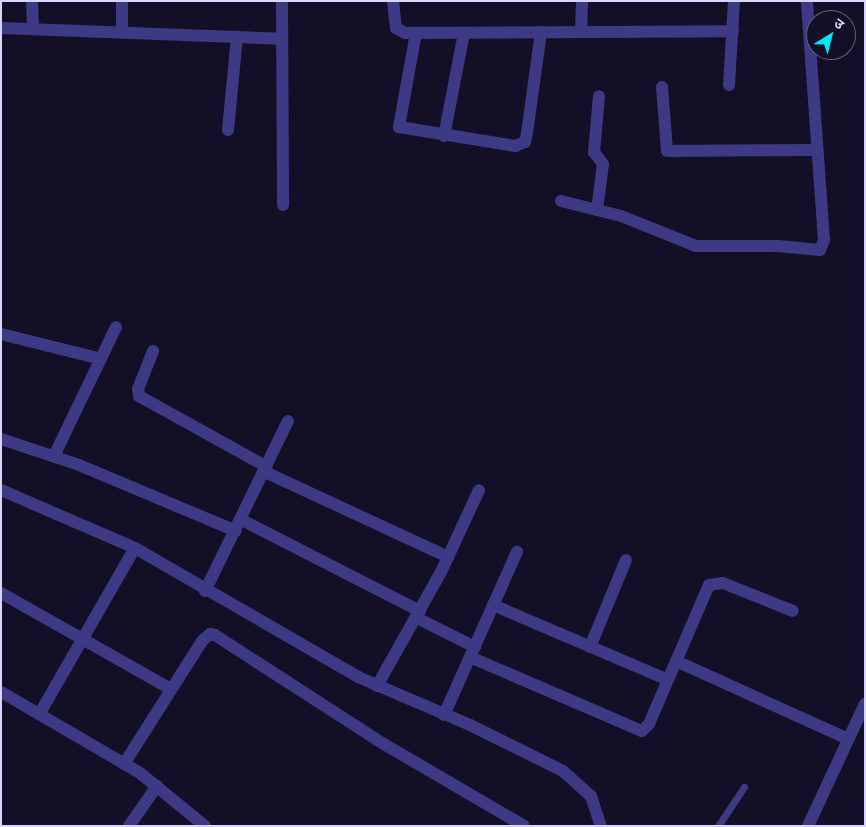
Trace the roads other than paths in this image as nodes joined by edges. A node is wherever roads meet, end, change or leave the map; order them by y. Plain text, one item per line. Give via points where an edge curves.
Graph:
1 (32, 1) edge
2 (122, 1) edge
3 (282, 1) edge
4 (393, 1) edge
5 (582, 1) edge
6 (734, 1) edge
7 (807, 1) edge
8 (1, 28) edge
9 (33, 30) junction
10 (733, 31) junction
11 (122, 32) junction
12 (541, 32) junction
13 (580, 32) junction
14 (416, 33) junction
15 (464, 33) junction
16 (237, 37) junction
17 (282, 38) junction
18 (729, 85) dead end
19 (662, 87) dead end
20 (599, 96) dead end
21 (228, 130) dead end
22 (444, 136) junction
23 (817, 150) junction
24 (561, 201) dead end
25 (283, 205) dead end
26 (598, 210) junction
27 (116, 327) dead end
28 (1, 334) edge
29 (153, 351) dead end
30 (101, 359) junction
31 (288, 420) dead end
32 (1, 439) edge
33 (54, 456) junction
34 (266, 469) junction
35 (1, 490) edge
36 (479, 490) dead end
37 (239, 525) junction
38 (135, 548) junction
39 (517, 552) dead end
40 (448, 557) junction
41 (626, 560) dead end
42 (205, 591) junction
43 (1, 593) edge
44 (493, 605) junction
45 (794, 611) dead end
46 (419, 614) junction
47 (82, 639) junction
48 (590, 647) junction
49 (472, 652) junction
50 (676, 661) junction
51 (668, 680) junction
52 (377, 686) junction
53 (172, 689) junction
54 (1, 692) edge
55 (865, 704) edge
56 (40, 713) junction
57 (444, 715) junction
58 (856, 734) edge
59 (124, 764) junction
60 (157, 786) junction
61 (744, 787) dead end
62 (129, 826) edge
63 (205, 826) edge
64 (524, 826) edge
65 (601, 826) edge
66 (718, 826) edge
67 (808, 826) edge

1 - 9 street
2 - 11 street
3 - 17 street
4 - 14 street via 397,30
5 - 13 street
6 - 10 street
7 - 23 street
8 - 9 street
9 - 11 street
10 - 13 street
10 - 18 street
11 - 16 street
12 - 13 street
12 - 15 street
12 - 22 street via 525,142 515,146
14 - 15 street
14 - 22 street via 399,127
15 - 22 street
16 - 17 street
16 - 21 street
17 - 25 street
19 - 23 street via 667,151
20 - 26 street via 594,152 603,164
23 - 26 street via 824,240 823,248 817,251 778,246 696,246
24 - 26 street
27 - 30 street
28 - 30 street
29 - 34 street via 138,389 139,396
30 - 33 street
31 - 34 street
32 - 33 street
33 - 37 street
34 - 37 street
34 - 40 street
35 - 38 street
36 - 40 street
37 - 42 street
37 - 46 street
38 - 42 street
38 - 47 street
39 - 44 street
40 - 46 street
41 - 48 street
42 - 52 street
43 - 47 street
44 - 48 street
44 - 49 street
45 - 50 street via 716,582 704,593
46 - 49 street
46 - 52 street
47 - 53 street
47 - 56 street
48 - 51 street
49 - 51 street via 642,731 647,728
49 - 57 street
50 - 51 street
50 - 58 street
52 - 57 street
53 - 59 street
53 - 64 street via 202,641 210,634 215,635 377,740
54 - 56 street
55 - 58 street
56 - 59 street
57 - 65 street via 573,778 591,796
58 - 67 street
59 - 60 street
60 - 62 street
60 - 63 street
61 - 66 lane

